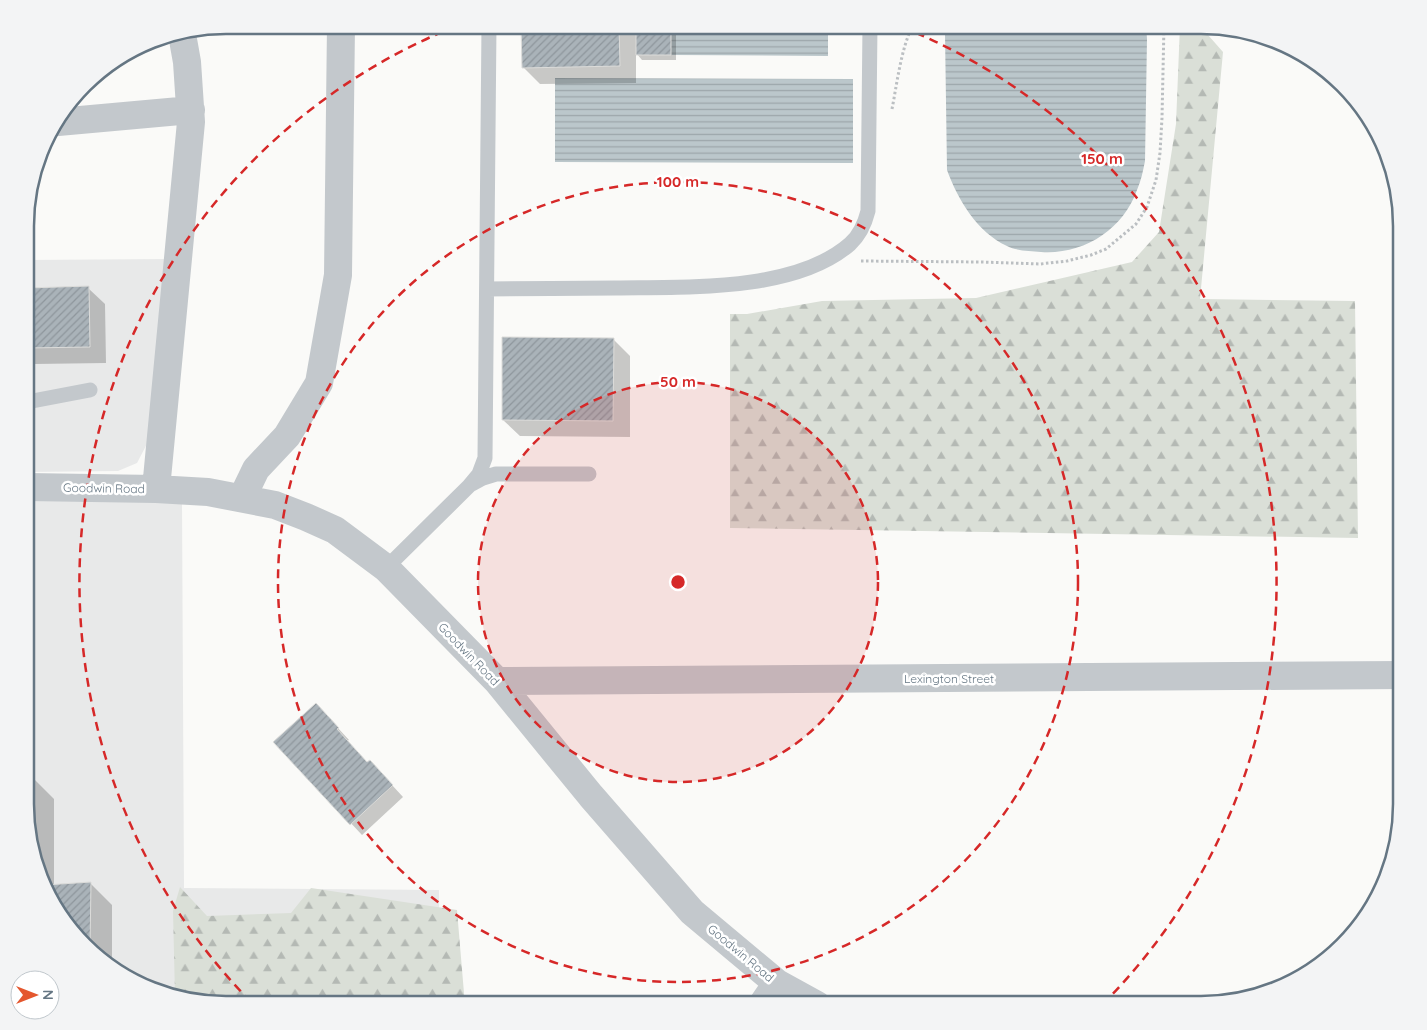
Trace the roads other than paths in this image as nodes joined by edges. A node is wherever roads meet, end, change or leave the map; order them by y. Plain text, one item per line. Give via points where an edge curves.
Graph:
1 (341, 34) edge
2 (489, 34) edge
3 (870, 34) edge
4 (183, 38) edge
5 (191, 110) junction
6 (65, 121) edge
7 (487, 289) junction
8 (90, 390) dead end
9 (34, 401) edge
10 (589, 474) dead end
11 (469, 486) junction
12 (34, 487) edge
13 (156, 488) junction
14 (242, 498) junction
15 (386, 568) junction
16 (1393, 675) edge
17 (497, 681) junction
18 (769, 994) edge

1 - 14 street via 338,275 319,383 287,436 256,469
2 - 7 lane
3 - 7 lane via 868,211 864,227 851,243 825,261 797,272 740,284
4 - 5 street
5 - 6 street
5 - 13 street
7 - 11 lane via 486,451 480,474
8 - 9 lane
10 - 11 lane via 496,474
11 - 15 lane
12 - 13 street, Goodwin Road
13 - 14 street, Goodwin Road
14 - 15 street, Goodwin Road via 275,505 335,530
15 - 17 street, Goodwin Road
16 - 17 street, Lexington Street
17 - 18 street, Goodwin Road via 591,796

